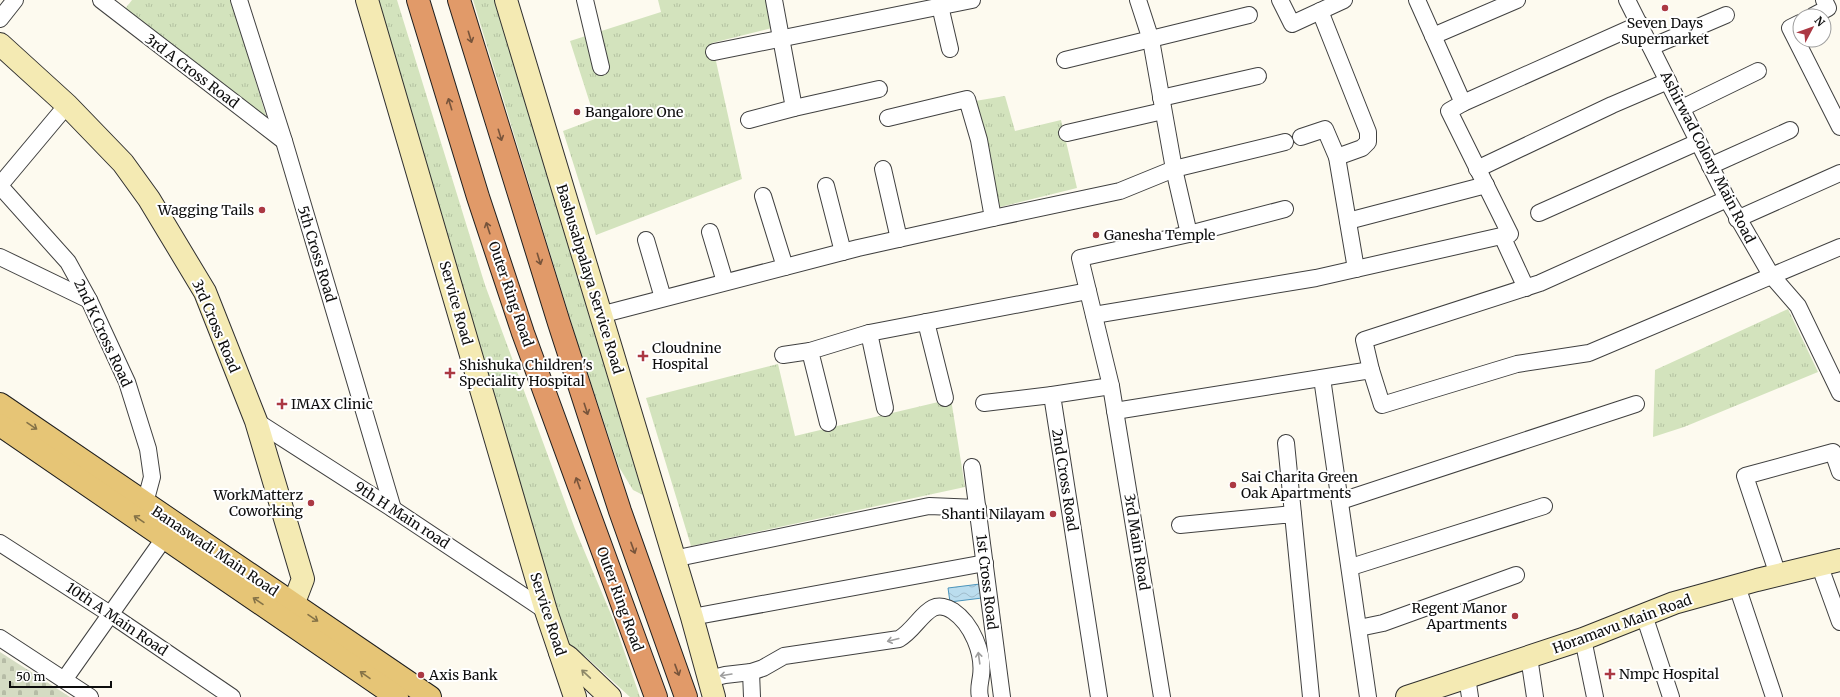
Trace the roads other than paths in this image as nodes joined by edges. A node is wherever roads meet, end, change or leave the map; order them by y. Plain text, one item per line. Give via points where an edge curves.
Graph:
1 (15, 0) edge
2 (101, 0) edge
3 (239, 0) edge
4 (367, 0) edge
5 (418, 0) edge
6 (459, 0) edge
7 (506, 0) edge
8 (585, 0) edge
9 (774, 0) edge
10 (972, 0) edge
11 (1138, 0) edge
12 (1280, 0) edge
13 (1344, 0) edge
14 (1417, 0) edge
15 (1517, 0) edge
16 (1631, 1) edge
17 (946, 4) edge
18 (118, 5) edge
19 (1320, 12) junction
20 (1249, 15) dead end
21 (1726, 15) dead end
22 (0, 19) edge
23 (1640, 24) junction
24 (1433, 36) junction
25 (781, 39) junction
26 (1150, 40) junction
27 (0, 44) edge
28 (1652, 47) junction
29 (1800, 48) edge
30 (950, 49) dead end
31 (714, 52) dead end
32 (1065, 60) dead end
33 (601, 67) dead end
34 (1758, 71) dead end
35 (1258, 76) dead end
36 (1668, 81) junction
37 (878, 89) dead end
38 (1463, 103) junction
39 (67, 105) junction
40 (1162, 105) junction
41 (794, 108) junction
42 (1682, 108) junction
43 (888, 118) dead end
44 (749, 120) dead end
45 (1840, 127) edge
46 (1790, 130) dead end
47 (1067, 133) dead end
48 (1301, 137) dead end
49 (284, 141) junction
50 (1285, 142) dead end
51 (1698, 142) junction
52 (1337, 157) junction
53 (1710, 166) junction
54 (883, 169) dead end
55 (1174, 169) junction
56 (1477, 169) junction
57 (1840, 173) edge
58 (1486, 185) junction
59 (0, 186) edge
60 (826, 186) dead end
61 (763, 196) dead end
62 (1726, 199) junction
63 (1285, 210) dead end
64 (1539, 213) dead end
65 (993, 218) junction
66 (1737, 219) junction
67 (1348, 221) junction
68 (710, 232) dead end
69 (1189, 234) junction
70 (1502, 236) junction
71 (899, 239) junction
72 (646, 240) dead end
73 (1840, 247) edge
74 (843, 252) junction
75 (0, 256) edge
76 (785, 267) junction
77 (1356, 269) junction
78 (1771, 275) junction
79 (726, 282) junction
80 (1526, 288) junction
81 (1088, 291) junction
82 (663, 298) junction
83 (89, 300) junction
84 (600, 314) junction
85 (1094, 315) junction
86 (926, 322) junction
87 (869, 333) junction
88 (810, 351) junction
89 (783, 356) dead end
90 (1371, 370) junction
91 (1322, 378) junction
92 (1111, 386) junction
93 (1840, 393) edge
94 (1052, 395) junction
95 (945, 398) dead end
96 (984, 403) dead end
97 (0, 404) edge
98 (1636, 404) dead end
99 (885, 408) dead end
100 (1115, 411) junction
101 (256, 421) junction
102 (828, 423) dead end
103 (0, 425) edge
104 (1286, 443) dead end
105 (972, 467) dead end
106 (1840, 472) edge
107 (1341, 501) junction
108 (144, 503) junction
109 (1544, 506) dead end
110 (978, 508) junction
111 (393, 509) junction
112 (1293, 514) junction
113 (1180, 525) dead end
114 (165, 537) junction
115 (0, 543) edge
116 (673, 559) junction
117 (1840, 560) edge
118 (985, 563) junction
119 (1819, 564) junction
120 (1351, 567) junction
121 (1516, 575) dead end
122 (1778, 575) junction
123 (1737, 586) junction
124 (289, 612) junction
125 (546, 612) junction
126 (110, 614) junction
127 (1644, 615) junction
128 (692, 617) junction
129 (1840, 622) edge
130 (1359, 628) junction
131 (0, 638) edge
132 (1583, 639) junction
133 (560, 652) junction
134 (1529, 657) junction
135 (751, 672) junction
136 (64, 680) junction
137 (1469, 687) edge
138 (711, 688) edge
139 (976, 695) edge
140 (90, 697) edge
141 (232, 697) edge
142 (397, 697) edge
143 (430, 697) edge
144 (575, 697) edge
145 (610, 697) edge
146 (656, 697) edge
147 (686, 697) edge
148 (752, 697) edge
149 (1002, 697) edge
150 (1099, 697) edge
151 (1162, 697) edge
152 (1311, 697) edge
153 (1368, 697) edge
154 (1407, 697) edge
155 (1535, 697) edge
156 (1596, 697) edge
157 (1671, 697) edge
158 (1774, 697) edge

1 - 22 street
2 - 18 street, 3rd A Cross Road
3 - 49 street, 5th Cross Road
4 - 125 street, Service Road
146 -> 5 highway, Outer Ring Road via 521,326 478,197
6 -> 147 highway, Outer Ring Road via 605,466
7 - 84 street, Basbusabpalaya Service Road
8 - 33 street
9 - 25 street
10 - 17 street
11 - 26 street
12 - 19 street via 1292,24
13 - 19 street
14 - 24 street
15 - 24 street
16 - 23 street, Ashirwad Colony Main Road
17 - 25 street
17 - 30 street
18 - 49 street, 3rd A Cross Road
19 - 52 street via 1368,132 1368,142 1362,148
20 - 26 street
21 - 28 street
23 - 28 street, Ashirwad Colony Main Road
23 - 38 street
24 - 38 street
25 - 31 street
25 - 41 street
26 - 32 street
26 - 40 street
27 - 39 street, 3rd Cross Road
28 - 36 street, Ashirwad Colony Main Road
29 - 45 street
34 - 42 street
35 - 40 street
36 - 42 street, Ashirwad Colony Main Road
36 - 56 street
37 - 41 street
38 - 56 street via 1449,111
39 - 59 street
39 - 101 street, 3rd Cross Road via 123,163 150,200 205,292
40 - 47 street
40 - 55 street
41 - 44 street
42 - 51 street, Ashirwad Colony Main Road
43 - 65 street via 967,99 979,140
46 - 53 street
48 - 52 street via 1325,129
49 - 111 street, 5th Cross Road
50 - 55 street
51 - 53 street, Ashirwad Colony Main Road
51 - 64 street
52 - 67 street
53 - 62 street, Ashirwad Colony Main Road
54 - 71 street
55 - 65 street via 1120,191
55 - 69 street
56 - 58 street
57 - 66 street
58 - 67 street
58 - 70 street via 1510,234
59 - 83 street, 2nd K Cross Road via 68,262
60 - 74 street
61 - 76 street
62 - 66 street, Ashirwad Colony Main Road
62 - 80 street
63 - 69 street
65 - 71 street
66 - 78 street, Ashirwad Colony Main Road
67 - 77 street
68 - 79 street
69 - 81 street via 1080,258
70 - 77 street
70 - 80 street
71 - 74 street
72 - 82 street
73 - 78 street
74 - 76 street
75 - 83 street
76 - 79 street
77 - 85 street
78 - 90 street via 1589,353 1517,364 1382,405
78 - 93 street, Ashirwad Colony Main Road via 1798,306
79 - 82 street
80 - 90 street via 1364,340
81 - 85 street
81 - 86 street
82 - 84 street
83 - 108 street, 2nd K Cross Road via 127,382 148,449 152,477
84 - 116 street, Basbusabpalaya Service Road
85 - 92 street
86 - 87 street
86 - 95 street
87 - 88 street
87 - 99 street
88 - 89 street
88 - 102 street
90 - 91 street
91 - 100 street
91 - 107 street
92 - 94 street
92 - 100 street, 3rd Main Road
94 - 96 street
94 - 150 street, 2nd Cross Road
97 -> 108 main road, Banaswadi Main Road
98 - 107 street
100 - 151 street, 3rd Main Road
101 - 111 street, 9th H Main road
101 - 124 street, 3rd Cross Road via 303,579
114 -> 103 main road, Banaswadi Main Road
104 - 112 street
105 - 110 street, 1st Cross Road
106 - 122 street via 1832,452 1745,476
107 - 120 street
108 - 124 main road, Banaswadi Main Road
109 - 120 street
110 - 116 street via 929,506
110 - 118 street, 1st Cross Road
111 - 125 street, 9th H Main road
112 - 113 street
112 - 152 street
124 -> 114 main road, Banaswadi Main Road
114 - 126 street
115 - 126 street, 10th A Main Road
116 - 128 street, Basbusabpalaya Service Road
117 - 119 street, Horamavu Main Road
118 - 128 street
118 - 149 street, 1st Cross Road
119 - 122 street, Horamavu Main Road
119 - 129 street
120 - 130 street
121 - 130 street via 1383,623
122 - 123 street, Horamavu Main Road
123 - 127 street, Horamavu Main Road via 1674,603
123 - 158 street
142 -> 124 main road, Banaswadi Main Road
124 -> 143 main road, Banaswadi Main Road
125 - 133 street, Service Road
126 - 136 street
126 - 141 street, 10th A Main Road
127 - 132 street, Horamavu Main Road
127 - 157 street
128 - 138 street, Basbusabpalaya Service Road
130 - 153 street
131 - 136 street
132 - 134 street, Horamavu Main Road
132 - 156 street
133 - 144 street, Service Road
145 -> 133 street
134 - 137 street, Horamavu Main Road
134 - 155 street
135 -> 138 street via 725,675
139 -> 135 street via 981,667 975,640 958,615 949,608 939,606 931,609 914,628 899,639 784,656
135 - 148 street
136 - 140 street
137 - 154 street, Horamavu Main Road

